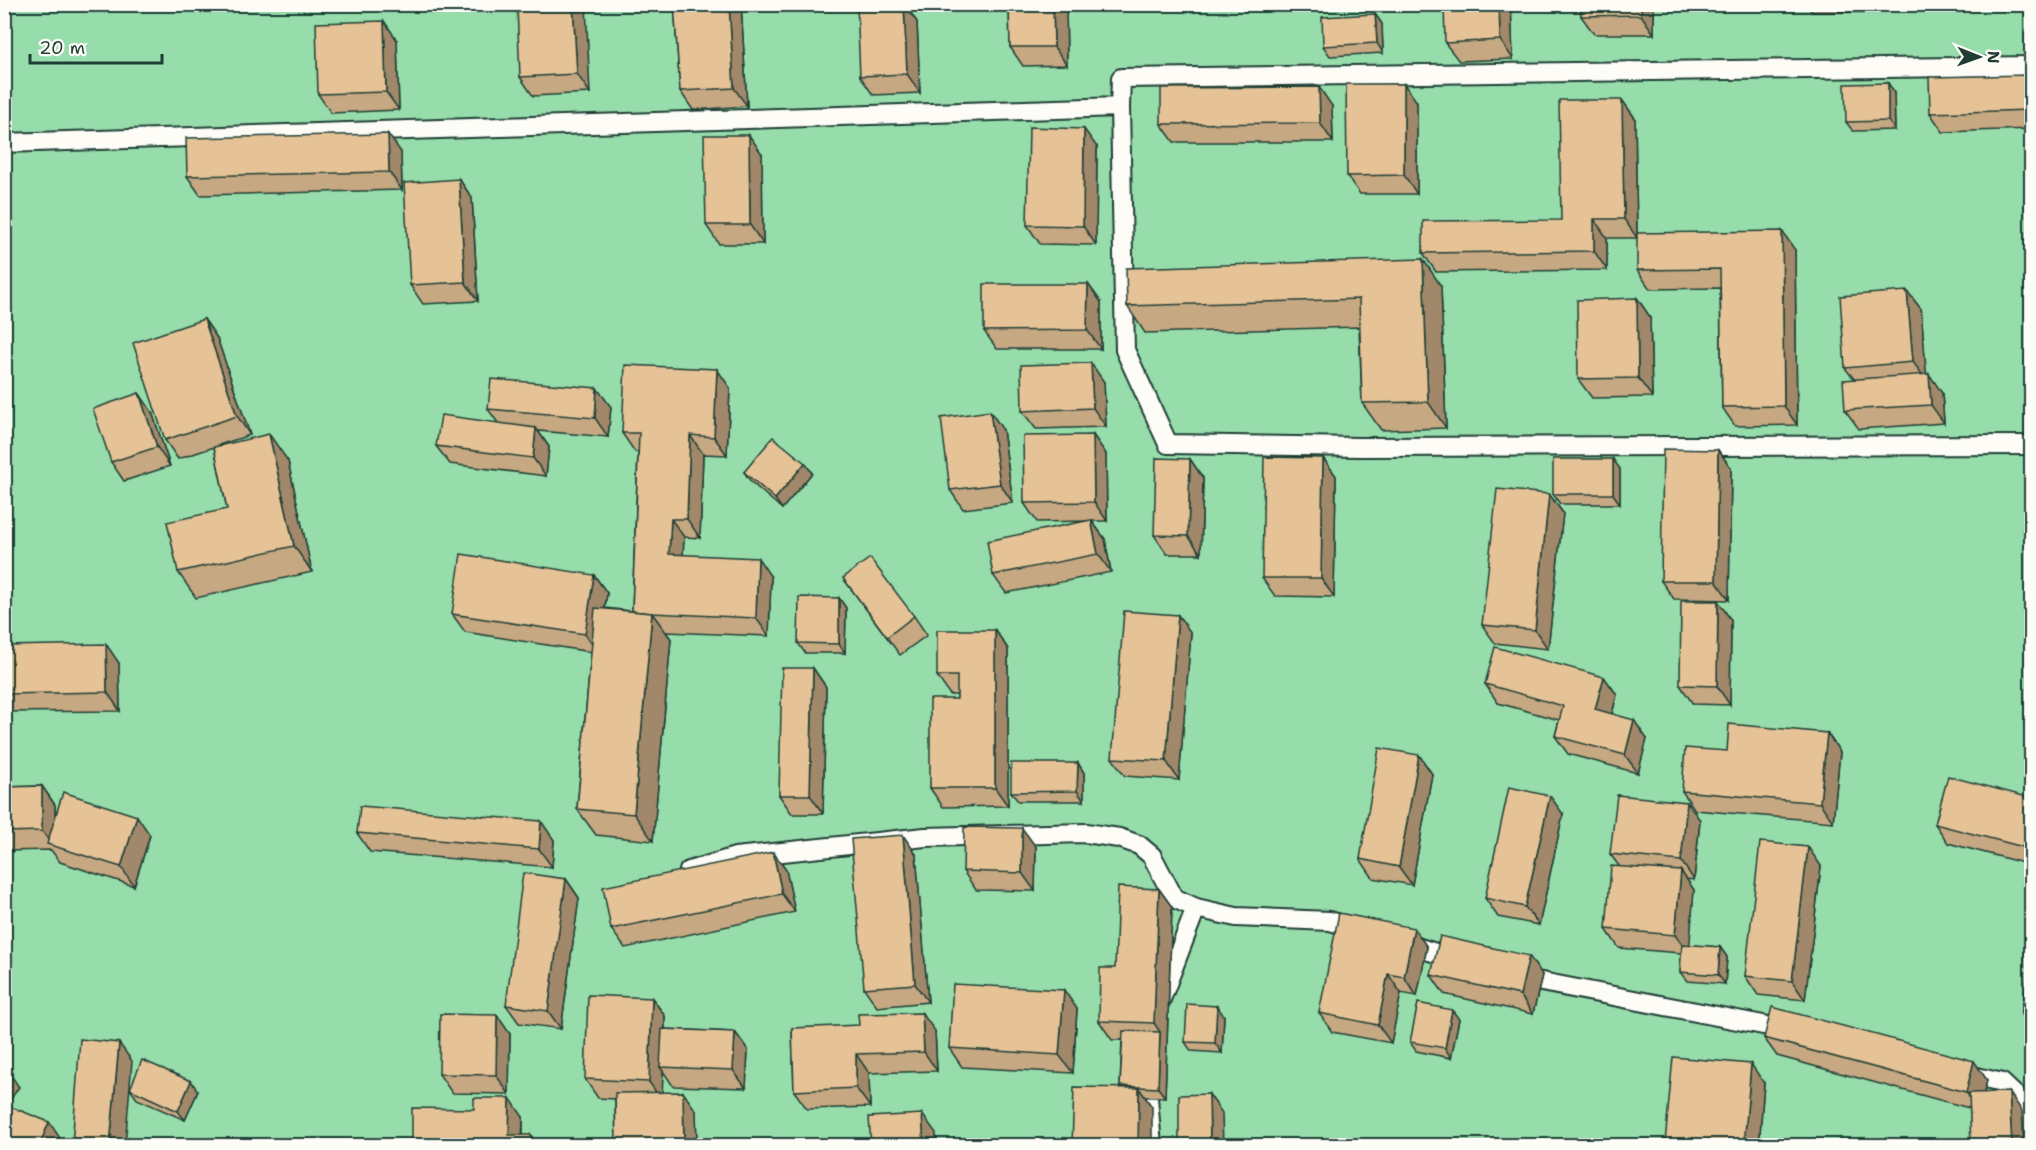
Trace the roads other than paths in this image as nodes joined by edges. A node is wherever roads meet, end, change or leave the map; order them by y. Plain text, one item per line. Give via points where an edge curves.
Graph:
1 (2031, 66) edge
2 (1120, 107) junction
3 (4, 143) edge
4 (2031, 444) edge
5 (668, 877) edge
6 (1196, 908) junction
7 (1473, 964) edge
8 (1495, 971) edge
9 (1152, 1023) edge
10 (1804, 1034) edge
11 (1148, 1055) edge
12 (1942, 1068) edge
13 (1152, 1146) edge
14 (2031, 1146) edge

1 - 2 lane via 1121,78
2 - 3 lane
2 - 4 lane via 1125,350 1168,444
5 - 6 lane via 735,857 925,837 1086,833 1139,845 1152,856 1174,898
6 - 7 lane via 1236,917 1330,921
6 - 9 lane
8 - 10 lane
11 - 13 lane
12 - 14 lane via 2002,1083 2019,1099 2031,1121

